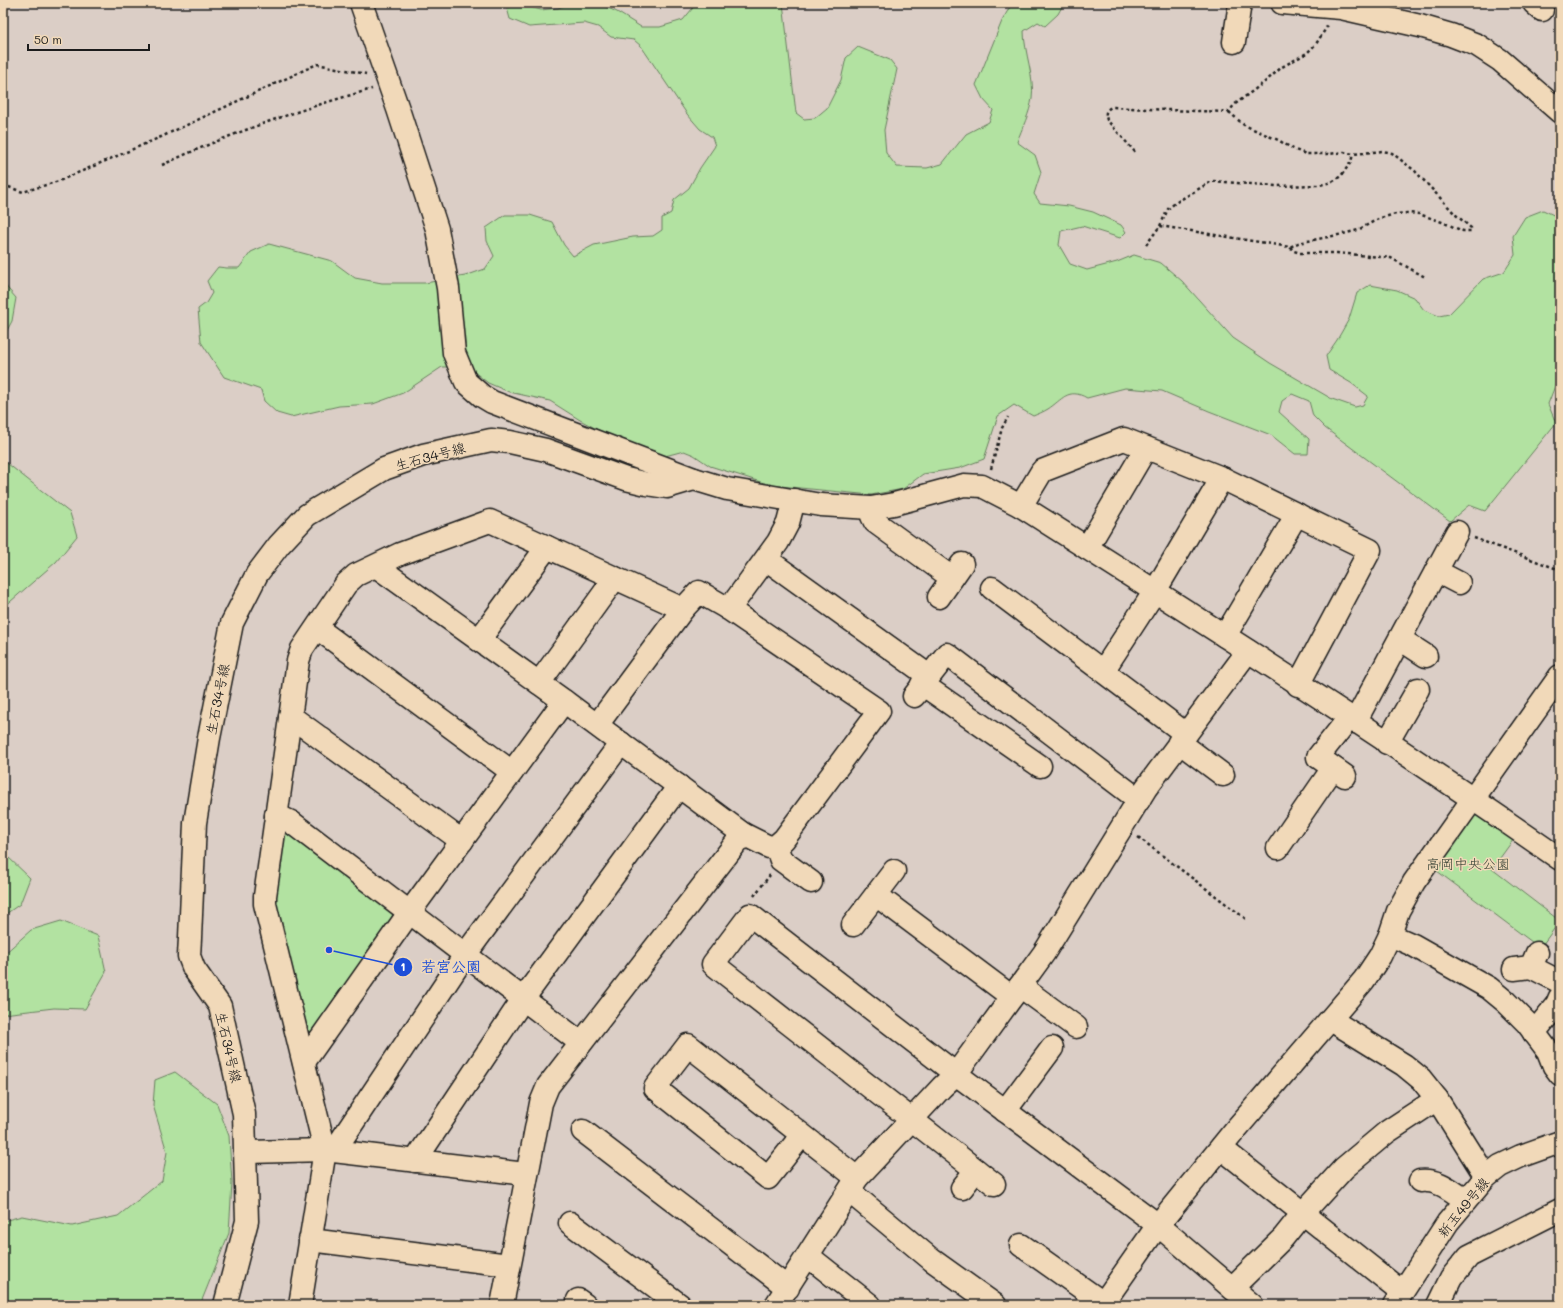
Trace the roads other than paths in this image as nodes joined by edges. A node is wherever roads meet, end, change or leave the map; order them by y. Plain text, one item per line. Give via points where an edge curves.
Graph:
1 (361, 3) edge
2 (1240, 3) edge
3 (1283, 3) edge
4 (1341, 6) edge
5 (1234, 42) dead end
6 (1560, 112) edge
7 (1146, 448) junction
8 (1222, 478) junction
9 (694, 479) junction
10 (794, 500) junction
11 (1021, 506) junction
12 (872, 508) junction
13 (1297, 514) junction
14 (1457, 532) road end
15 (547, 547) junction
16 (1087, 548) junction
17 (766, 559) junction
18 (376, 566) junction
19 (1436, 571) junction
20 (615, 578) junction
21 (1459, 583) dead end
22 (992, 588) dead end
23 (1155, 591) junction
24 (939, 598) dead end
25 (727, 608) junction
26 (683, 609) junction
27 (317, 628) junction
28 (1225, 636) junction
29 (1400, 639) junction
30 (479, 640) junction
31 (1248, 650) junction
32 (1426, 656) dead end
33 (1103, 672) junction
34 (1560, 676) edge
35 (539, 683) junction
36 (1298, 685) junction
37 (922, 686) junction
38 (1418, 689) dead end
39 (564, 701) junction
40 (290, 716) junction
41 (1352, 720) junction
42 (597, 726) junction
43 (1183, 738) junction
44 (621, 743) junction
45 (1387, 743) junction
46 (1040, 766) dead end
47 (512, 772) junction
48 (1223, 775) dead end
49 (679, 786) junction
50 (1473, 799) junction
51 (1139, 800) junction
52 (276, 816) junction
53 (744, 834) junction
54 (462, 841) junction
55 (1287, 844) dead end
56 (779, 853) junction
57 (1560, 859) edge
58 (894, 871) dead end
59 (811, 882) dead end
60 (876, 895) junction
61 (409, 913) junction
62 (853, 925) dead end
63 (1390, 935) junction
64 (465, 955) junction
65 (1528, 963) dead end
66 (1560, 982) edge
67 (1016, 992) junction
68 (1560, 997) edge
69 (523, 999) junction
70 (1331, 1020) junction
71 (1076, 1027) dead end
72 (1534, 1033) junction
73 (581, 1043) junction
74 (1052, 1048) dead end
75 (304, 1062) junction
76 (956, 1074) junction
77 (1560, 1074) edge
78 (1437, 1099) junction
79 (1005, 1111) junction
80 (911, 1120) junction
81 (583, 1132) dead end
82 (802, 1134) junction
83 (1560, 1142) edge
84 (1221, 1148) junction
85 (329, 1150) junction
86 (245, 1152) junction
87 (415, 1161) junction
88 (976, 1170) junction
89 (526, 1174) junction
90 (1486, 1177) junction
91 (1420, 1181) dead end
92 (994, 1184) dead end
93 (853, 1185) junction
94 (962, 1188) dead end
95 (1466, 1200) junction
96 (1303, 1213) junction
97 (1559, 1213) edge
98 (570, 1223) dead end
99 (1158, 1226) junction
100 (310, 1240) junction
101 (1021, 1245) dead end
102 (808, 1256) junction
103 (509, 1265) junction
104 (1232, 1288) junction
105 (782, 1296) edge
106 (1398, 1298) edge
107 (1102, 1304) edge
108 (225, 1305) edge
109 (300, 1305) edge
110 (502, 1305) edge
111 (680, 1305) edge
112 (870, 1305) edge
113 (995, 1305) edge
114 (1252, 1305) edge
115 (1438, 1305) edge

1 - 9 street via 437,230 448,288 454,353 466,382 492,402
2 - 5 street
3 - 4 street
4 - 6 street via 1420,26 1477,45 1500,60
7 - 8 street
7 - 11 street via 1124,439 1042,471
7 - 16 street
8 - 13 street
8 - 23 street
9 - 10 street via 727,489
9 - 86 street, 生石34号線 via 667,488 626,479 546,450 490,440 423,455 384,468 307,515 257,574 232,624 209,738 195,823 190,938 190,956 194,969 220,1006 244,1114
10 - 12 street via 822,505
10 - 17 street via 788,523
11 - 12 street via 982,486 964,485
11 - 16 street
12 - 24 street via 875,522 957,571
13 - 28 street
13 - 36 street via 1370,550
14 - 19 street
15 - 18 street via 490,521 400,554
15 - 20 street
15 - 30 street
16 - 23 street
17 - 25 street
17 - 37 street
18 - 27 street via 356,575 346,584
18 - 30 street
19 - 21 street
19 - 29 street
20 - 26 street
20 - 35 street
22 - 33 street
23 - 28 street
23 - 33 street
25 - 26 street via 699,592
25 - 56 street via 879,711 784,839
26 - 42 street
27 - 40 street via 302,649 298,661
27 - 47 street
28 - 31 street
29 - 32 street
29 - 41 street
30 - 35 street
31 - 36 street
31 - 43 street
33 - 43 street
34 - 50 street
35 - 39 street
36 - 41 street
37 - 46 street
37 - 51 street via 947,654
38 - 45 street
39 - 42 street
39 - 47 street
40 - 52 street
40 - 54 street
41 - 45 street
41 - 55 street via 1318,757 1339,772
42 - 44 street
43 - 48 street
43 - 51 street
44 - 49 street
44 - 64 street
45 - 50 street
47 - 54 street
49 - 53 street
49 - 69 street
50 - 57 street
50 - 63 street via 1414,882 1398,911
51 - 67 street via 1044,953
52 - 61 street via 291,822
52 - 75 street via 265,904
53 - 56 street
53 - 73 street
54 - 61 street
56 - 59 street
58 - 60 street
60 - 62 street
60 - 67 street
61 - 64 street
61 - 75 street
63 - 70 street via 1364,980
63 - 72 street via 1413,945 1489,988 1506,1002
64 - 69 street
64 - 85 street
65 - 66 street
67 - 71 street
67 - 76 street
68 - 72 street
69 - 73 street
69 - 87 street
70 - 78 street via 1404,1065 1421,1079
70 - 84 street
72 - 77 street via 1548,1051
73 - 89 street via 548,1086 541,1103
74 - 79 street
75 - 85 street
76 - 79 street
76 - 80 street
76 - 80 street via 750,915 713,964
78 - 90 street
78 - 96 street via 1367,1147
79 - 99 street
80 - 88 street
80 - 93 street
81 - 105 street
82 - 82 street via 688,1045 655,1088 768,1178
82 - 93 street
83 - 90 street, 新玉49号線 via 1521,1156 1500,1166
84 - 96 street
84 - 99 street
85 - 86 street
85 - 87 street
85 - 100 street
86 - 108 street, 生石34号線 via 247,1220
87 - 89 street
88 - 92 street
88 - 94 street
89 - 103 street
90 - 95 street, 新玉49号線
91 - 95 street via 1438,1182
93 - 102 street
93 - 113 street via 932,1260
95 - 106 street, 新玉49号線 via 1448,1222
96 - 104 street via 1283,1238
96 - 106 street
97 - 115 street via 1470,1256 1451,1278
98 - 111 street
99 - 104 street
99 - 107 street
100 - 103 street
100 - 109 street
101 - 107 street
102 - 105 street
102 - 112 street
103 - 110 street
104 - 114 street

